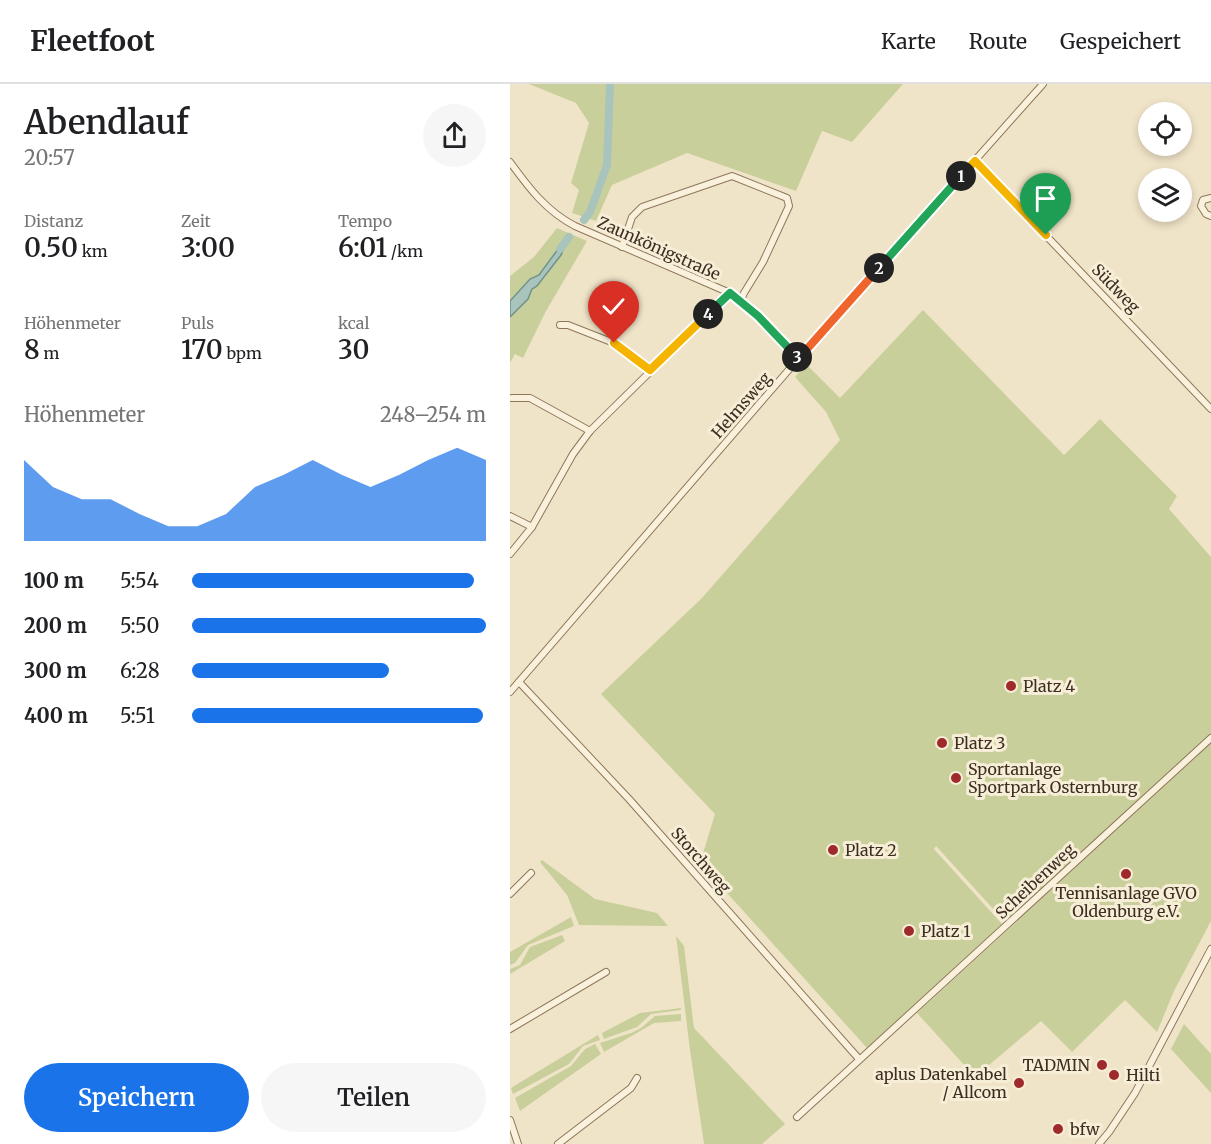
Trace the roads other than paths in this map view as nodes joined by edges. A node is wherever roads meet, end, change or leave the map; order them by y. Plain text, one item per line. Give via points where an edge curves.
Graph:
1 (1043, 84) edge
2 (975, 161) junction
3 (510, 162) edge
4 (1211, 198) edge
5 (1211, 216) edge
6 (622, 247) junction
7 (730, 293) junction
8 (740, 302) junction
9 (560, 325) dead end
10 (799, 358) junction
11 (650, 370) junction
12 (512, 398) dead end
13 (1211, 410) edge
14 (590, 431) junction
15 (510, 516) edge
16 (532, 527) junction
17 (510, 554) edge
18 (519, 682) junction
19 (510, 692) edge
20 (1211, 738) edge
21 (531, 873) dead end
22 (510, 894) edge
23 (1211, 949) edge
24 (606, 972) dead end
25 (510, 1029) edge
26 (860, 1059) junction
27 (637, 1078) dead end
28 (797, 1117) dead end
29 (510, 1120) edge
30 (518, 1144) edge
31 (558, 1144) edge
32 (1098, 1144) edge

1 - 2 street, Helmsweg
2 - 10 street, Helmsweg
2 - 13 street, Südweg
3 - 6 street, Zaunkönigstraße via 533,194 557,215
4 - 5 street via 1203,200 1201,207
6 - 7 street, Zaunkönigstraße
6 - 8 street via 632,217 642,207 732,176 788,198 789,206
7 - 8 street, Zaunkönigstraße
7 - 11 street
8 - 10 street, Zaunkönigstraße
9 - 11 street via 614,343
10 - 18 street, Helmsweg
11 - 14 street
12 - 14 street via 530,398
14 - 16 street
15 - 16 street
16 - 17 street
18 - 19 street, Helmsweg
18 - 26 street, Storchweg via 629,799
20 - 26 street, Scheibenweg
21 - 22 street
23 - 32 street via 1135,1092
24 - 25 street
26 - 28 street, Scheibenweg
27 - 31 street via 631,1088
29 - 30 street

